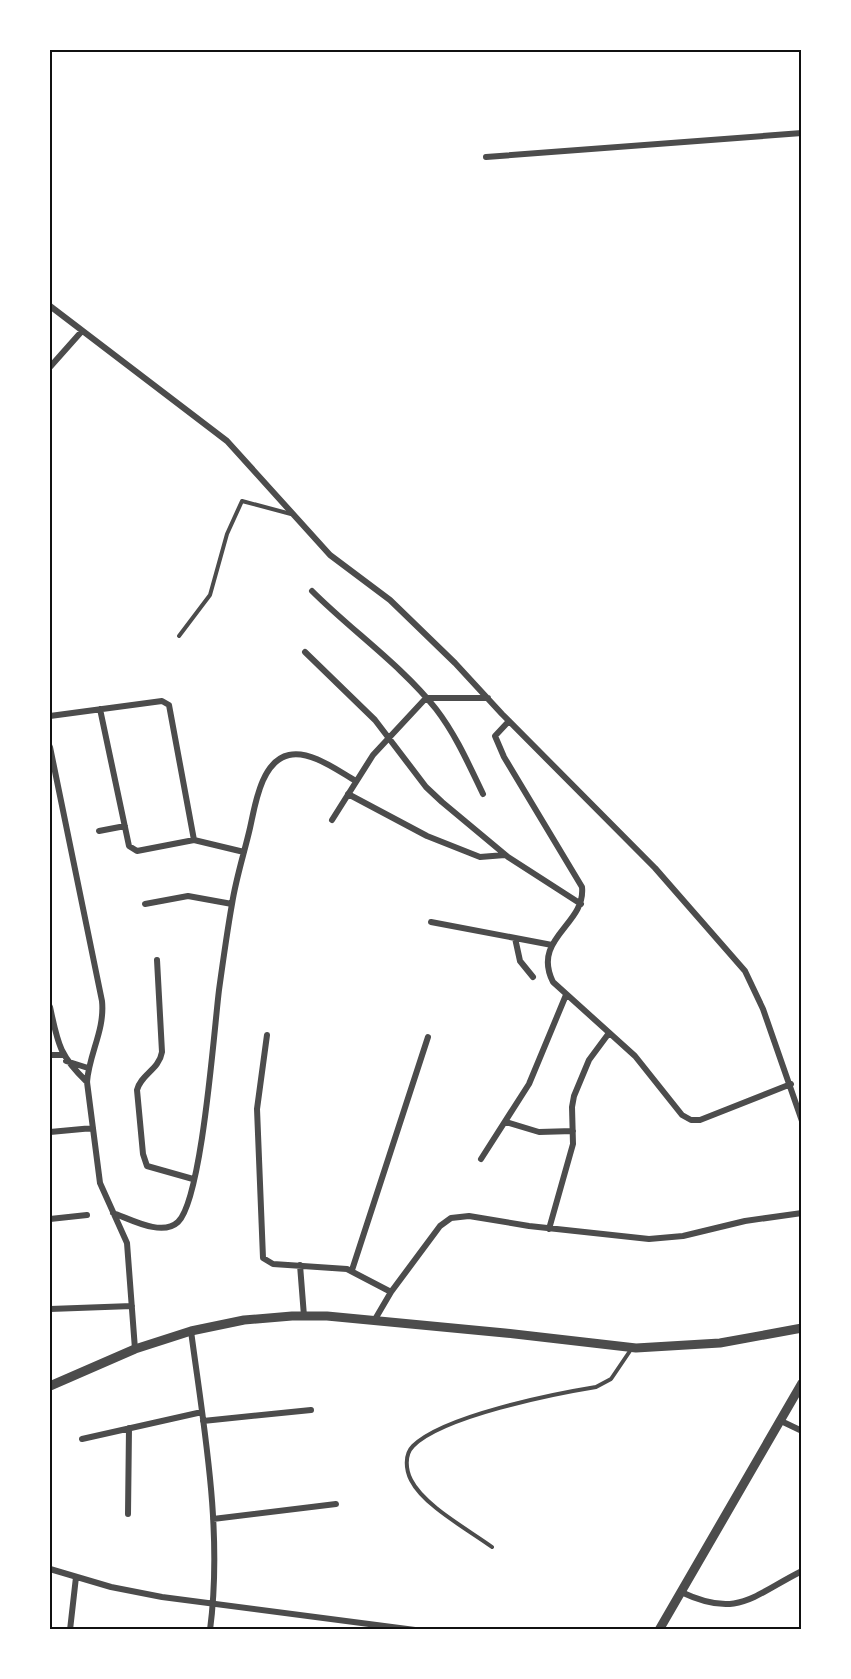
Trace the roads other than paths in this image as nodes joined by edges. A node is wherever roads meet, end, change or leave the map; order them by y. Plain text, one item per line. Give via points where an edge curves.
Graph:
1 (801, 133) edge
2 (486, 157) dead end
3 (50, 306) edge
4 (82, 331) junction
5 (50, 367) edge
6 (291, 514) junction
7 (312, 591) dead end
8 (179, 636) dead end
9 (305, 652) dead end
10 (426, 698) junction
11 (488, 699) junction
12 (100, 709) junction
13 (50, 716) edge
14 (509, 721) junction
15 (388, 736) junction
16 (50, 747) edge
17 (356, 781) junction
18 (348, 794) junction
19 (483, 794) dead end
20 (332, 820) dead end
21 (125, 826) junction
22 (99, 831) dead end
23 (195, 840) junction
24 (244, 852) junction
25 (505, 855) junction
26 (145, 904) dead end
27 (232, 904) junction
28 (580, 904) junction
29 (431, 922) dead end
30 (515, 938) junction
31 (552, 945) junction
32 (157, 960) dead end
33 (533, 977) dead end
34 (566, 995) junction
35 (50, 1007) edge
36 (609, 1033) junction
37 (267, 1035) dead end
38 (428, 1037) dead end
39 (50, 1054) edge
40 (64, 1058) junction
41 (88, 1068) junction
42 (87, 1082) junction
43 (791, 1084) junction
44 (801, 1120) edge
45 (506, 1122) junction
46 (93, 1128) junction
47 (573, 1131) junction
48 (50, 1132) edge
49 (481, 1159) dead end
50 (193, 1179) junction
51 (113, 1213) junction
52 (801, 1213) edge
53 (87, 1215) dead end
54 (50, 1218) edge
55 (549, 1228) junction
56 (300, 1265) junction
57 (352, 1270) junction
58 (391, 1292) junction
59 (132, 1306) junction
60 (50, 1309) edge
61 (304, 1316) junction
62 (374, 1321) junction
63 (801, 1328) edge
64 (191, 1331) junction
65 (633, 1347) junction
66 (135, 1349) junction
67 (801, 1383) edge
68 (50, 1386) edge
69 (311, 1410) dead end
70 (202, 1412) junction
71 (203, 1421) junction
72 (781, 1421) junction
73 (129, 1428) junction
74 (801, 1431) edge
75 (82, 1439) dead end
76 (336, 1504) dead end
77 (128, 1514) dead end
78 (213, 1519) junction
79 (492, 1547) dead end
80 (50, 1569) edge
81 (801, 1571) edge
82 (76, 1577) junction
83 (681, 1592) junction
84 (214, 1602) junction
85 (70, 1629) edge
86 (210, 1629) edge
87 (415, 1629) edge
88 (659, 1629) edge

1 - 2 street
3 - 4 street
4 - 5 street
4 - 6 street via 227,441
6 - 8 lane via 242,501 227,534 210,595
6 - 11 street via 330,555 390,600
7 - 10 street
9 - 15 street
10 - 11 street
10 - 15 street
10 - 19 street via 456,741
11 - 14 street
12 - 13 street
12 - 21 street
12 - 23 street via 162,701 169,705
14 - 28 street via 495,736 582,887
14 - 43 street via 655,868 745,971 764,1009
15 - 17 street
15 - 25 street via 426,787
16 - 41 street via 103,1009
17 - 18 street
17 - 24 street via 301,755 289,755 278,761 266,775
18 - 20 street
18 - 25 street via 427,836 480,857
21 - 22 street
21 - 23 street via 129,846 137,851
23 - 24 street
24 - 27 street
25 - 28 street
26 - 27 street via 188,896
27 - 50 street via 201,1144
28 - 31 street
29 - 30 street
30 - 31 street
30 - 33 street via 520,961
31 - 34 street via 546,957 547,969
32 - 50 street via 162,1052 160,1062 138,1083 143,1154 147,1166 154,1170
34 - 36 street
34 - 45 street via 540,1063
35 - 40 street
36 - 43 street via 635,1056 682,1115 691,1120 700,1120
36 - 47 street via 589,1060 574,1096
37 - 56 street via 257,1109 261,1250 267,1263
38 - 57 street
39 - 40 street
40 - 41 street
40 - 42 street
41 - 42 street
42 - 46 street
43 - 44 street
45 - 47 street via 539,1132
45 - 49 street
46 - 48 street
46 - 51 street via 100,1183
47 - 55 street via 569,1165
50 - 51 street via 184,1211 178,1222 167,1227 152,1227
51 - 59 street via 127,1243
52 - 55 street via 650,1239
53 - 54 street
55 - 58 street via 469,1216 451,1218 440,1226
56 - 57 street
56 - 61 street
57 - 58 street
58 - 62 street
59 - 60 street
59 - 66 street
61 - 62 street
61 - 64 street via 244,1320
62 - 65 street
63 - 65 street via 720,1343
64 - 66 street
64 - 70 street
65 - 79 lane via 611,1379 596,1387 465,1419 413,1446 407,1455 407,1466 421,1494
66 - 68 street
67 - 72 street
69 - 71 street
70 - 71 street
70 - 73 street
71 - 78 street
72 - 74 street
72 - 83 street
73 - 75 street
73 - 77 street
76 - 78 street
78 - 84 street
80 - 82 street
81 - 83 street via 733,1605 716,1605
82 - 84 street via 162,1597
82 - 85 street
83 - 88 street
84 - 86 street
84 - 87 street

